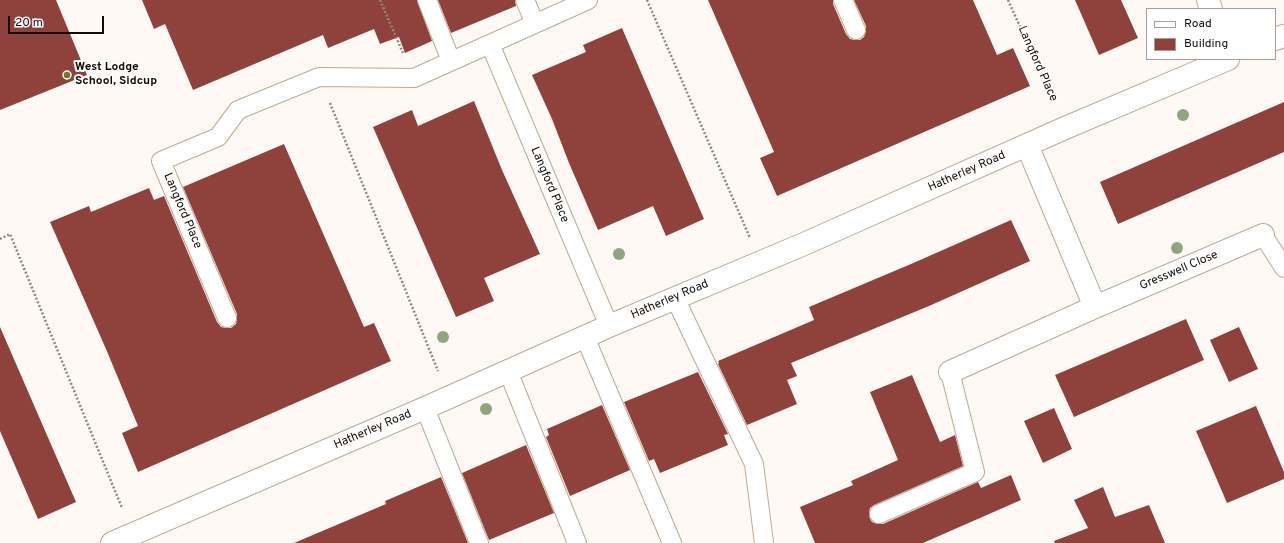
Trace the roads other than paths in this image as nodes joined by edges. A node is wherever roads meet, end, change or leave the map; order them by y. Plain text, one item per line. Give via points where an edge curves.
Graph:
1 (426, 0) edge
2 (525, 0) edge
3 (588, 0) edge
4 (843, 0) edge
5 (535, 24) junction
6 (856, 30) dead end
7 (490, 44) junction
8 (1226, 60) edge
9 (452, 61) junction
10 (1027, 146) junction
11 (1263, 235) joint
12 (1284, 268) edge
13 (675, 298) junction
14 (1095, 307) junction
15 (227, 318) dead end
16 (609, 326) junction
17 (585, 337) junction
18 (508, 371) junction
19 (950, 372) joint
20 (425, 408) junction
21 (879, 514) dead end
22 (112, 543) edge
23 (479, 543) edge
24 (577, 543) edge
25 (672, 543) edge
26 (764, 543) edge

1 - 9 lane
2 - 5 lane
3 - 5 lane, Langford Place
4 - 6 lane
5 - 7 lane, Langford Place
7 - 9 lane, Langford Place
7 - 16 lane, Langford Place
8 - 10 street, Hatherley Road
9 - 15 lane, Langford Place via 414,78 319,77 238,110 218,137 161,161
10 - 13 street, Hatherley Road
10 - 14 street
11 - 12 lane
11 - 14 street, Gresswell Close
13 - 16 street, Hatherley Road
13 - 26 lane via 754,464
14 - 19 street, Gresswell Close
16 - 17 street, Hatherley Road
17 - 18 street, Hatherley Road
17 - 25 lane
18 - 20 street, Hatherley Road
18 - 24 lane
19 - 21 lane via 975,472
20 - 22 street, Hatherley Road
20 - 23 lane

